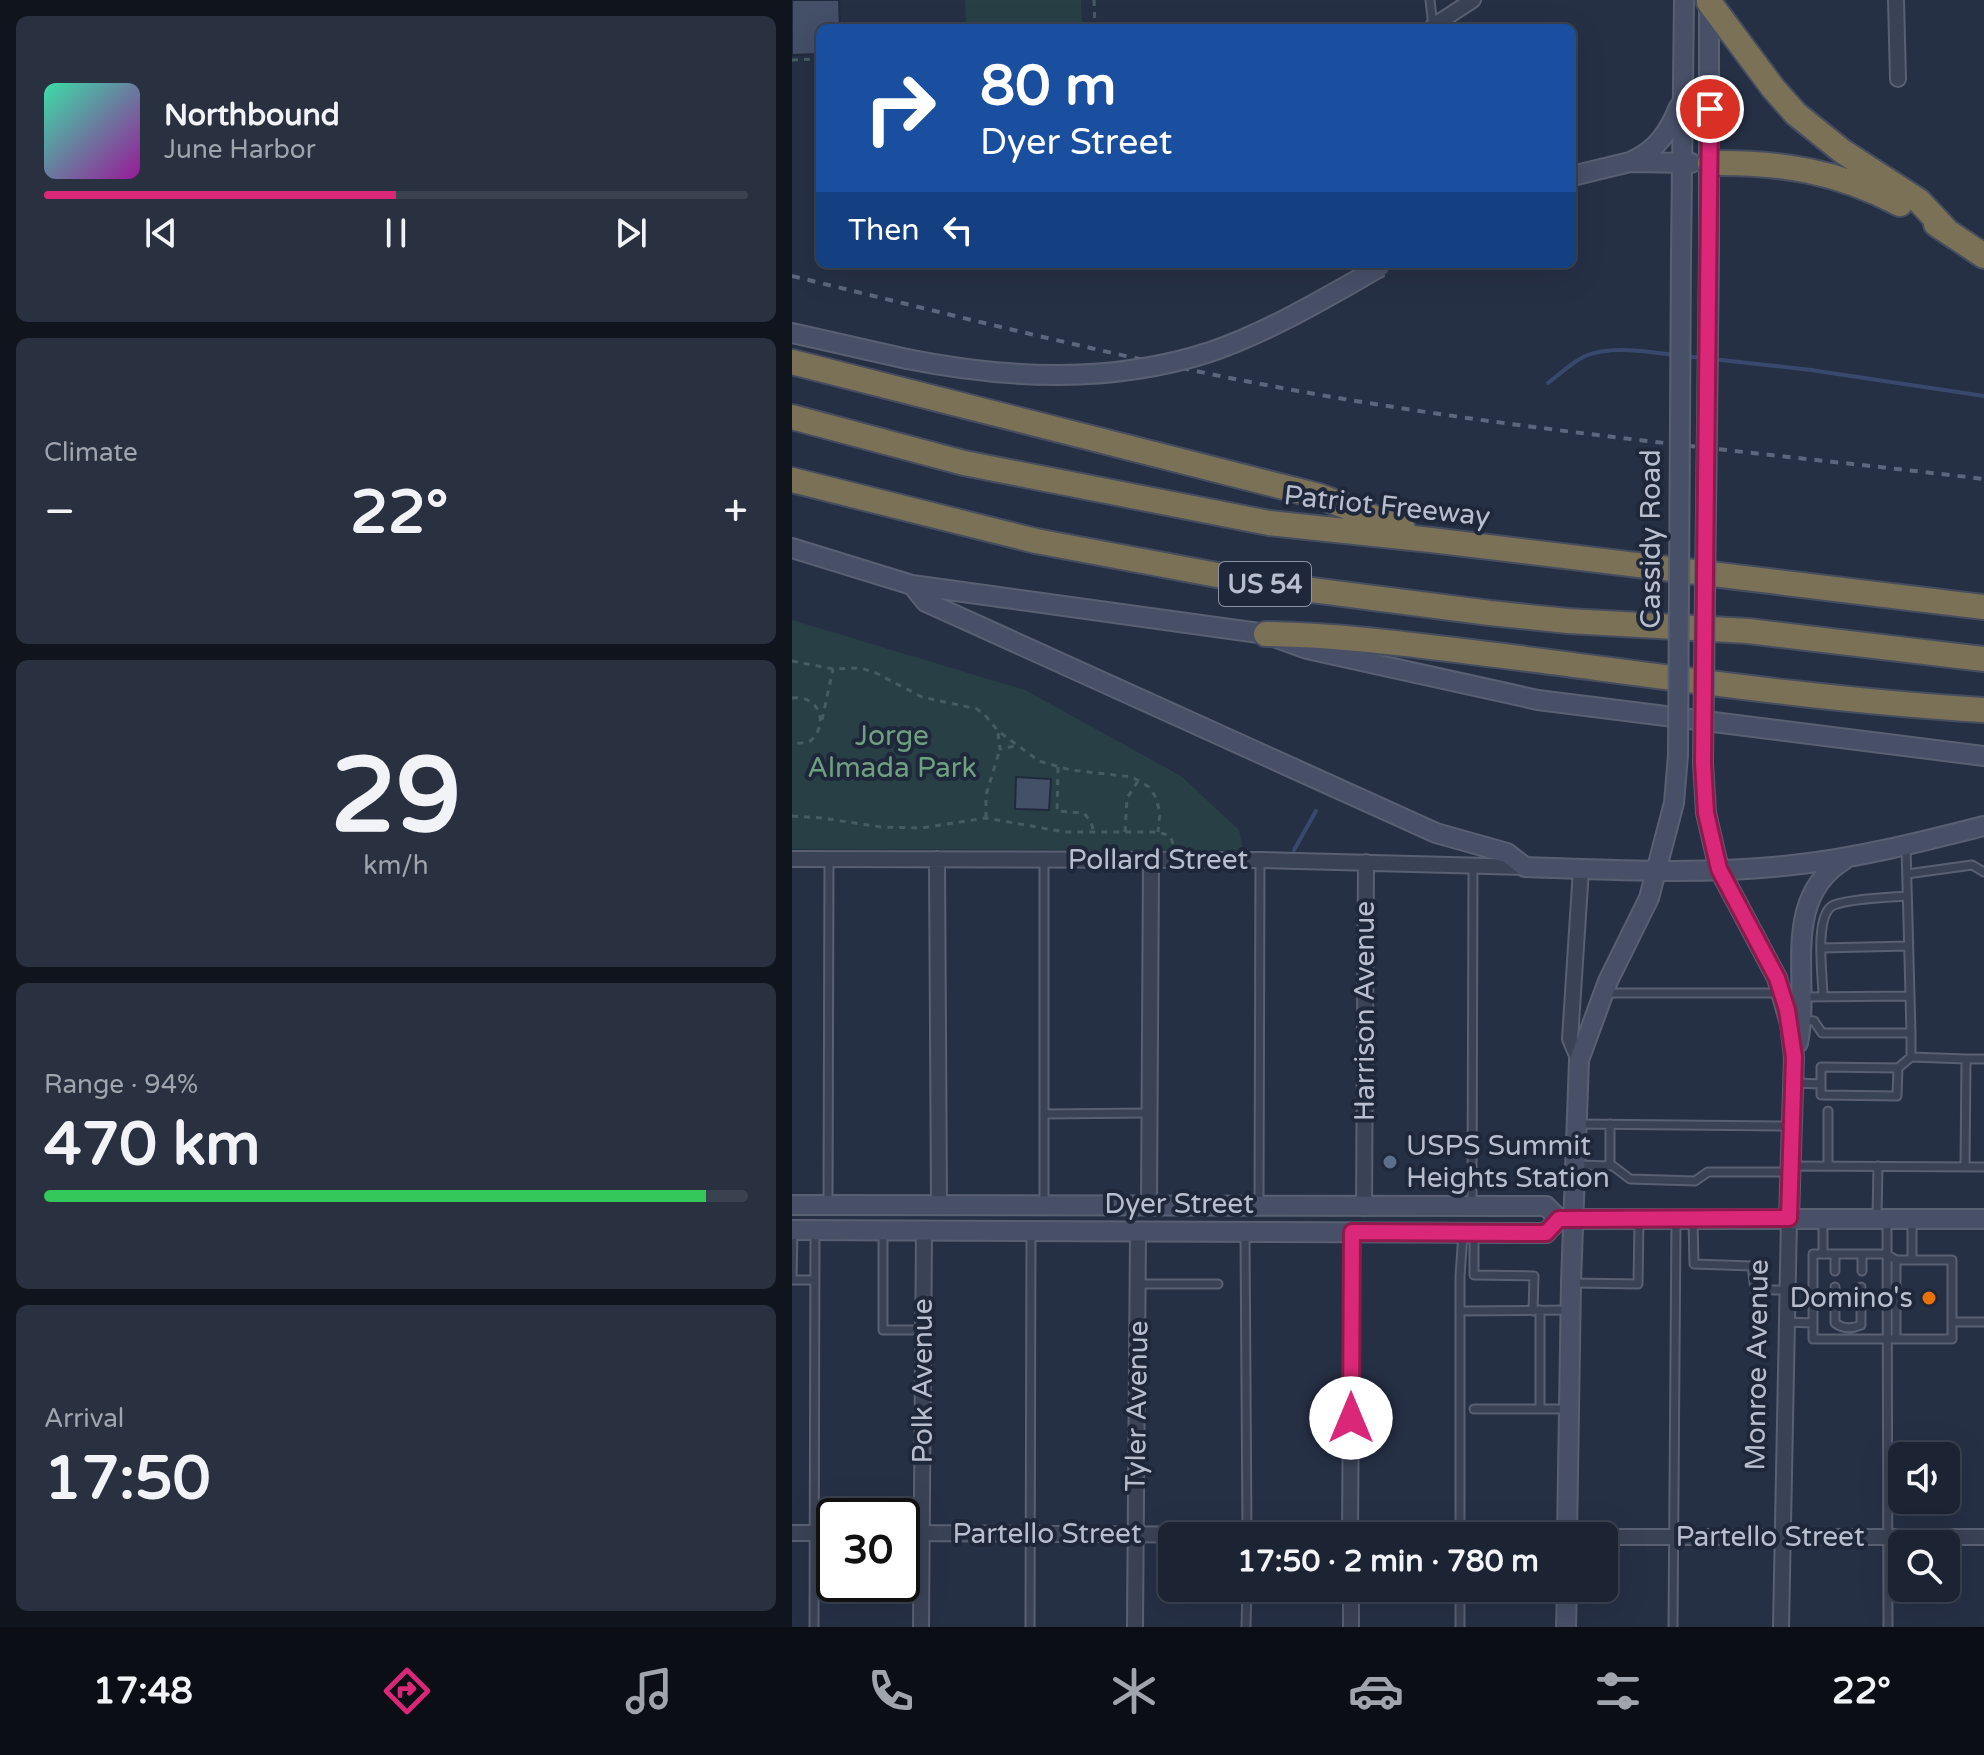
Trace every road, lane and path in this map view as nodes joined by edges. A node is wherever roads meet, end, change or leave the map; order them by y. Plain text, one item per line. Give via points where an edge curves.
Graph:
1 (1094, 0) edge
2 (1430, 0) edge
3 (1473, 0) edge
4 (1684, 0) edge
5 (1896, 0) edge
6 (1709, 1) edge
7 (1095, 24) edge
8 (1433, 24) edge
9 (1436, 24) edge
10 (816, 59) edge
11 (792, 60) edge
12 (1898, 79) dead end
13 (1684, 97) junction
14 (1630, 162) junction
15 (1682, 163) junction
16 (1710, 163) junction
17 (1576, 175) edge
18 (1947, 231) junction
19 (1984, 256) edge
20 (1379, 268) edge
21 (792, 333) edge
22 (792, 362) edge
23 (792, 417) edge
24 (792, 480) edge
25 (1431, 540) junction
26 (792, 548) edge
27 (912, 585) junction
28 (1984, 607) edge
29 (1266, 634) junction
30 (1984, 659) edge
31 (792, 661) edge
32 (833, 669) junction
33 (792, 698) edge
34 (1984, 710) edge
35 (821, 723) junction
36 (998, 731) junction
37 (792, 746) edge
38 (1015, 746) junction
39 (1000, 749) junction
40 (1984, 756) edge
41 (1058, 767) junction
42 (1138, 781) junction
43 (792, 815) edge
44 (986, 818) junction
45 (1984, 826) edge
46 (1125, 832) junction
47 (1158, 832) junction
48 (1094, 833) junction
49 (1906, 845) junction
50 (1174, 851) dead end
51 (1848, 857) junction
52 (792, 859) edge
53 (829, 859) junction
54 (937, 859) junction
55 (1044, 860) junction
56 (1151, 860) junction
57 (1260, 860) junction
58 (1366, 862) junction
59 (1473, 866) junction
60 (1525, 867) junction
61 (1581, 869) junction
62 (1658, 869) junction
63 (1719, 869) junction
64 (1984, 872) edge
65 (1907, 874) junction
66 (1906, 896) junction
67 (1908, 946) junction
68 (1822, 948) junction
69 (1603, 993) junction
70 (1781, 993) junction
71 (1910, 996) junction
72 (1802, 997) junction
73 (1823, 997) junction
74 (1803, 1020) junction
75 (1911, 1033) junction
76 (1794, 1057) junction
77 (1911, 1057) junction
78 (1966, 1059) junction
79 (1984, 1059) edge
80 (1579, 1060) junction
81 (1898, 1068) junction
82 (1794, 1083) junction
83 (1821, 1084) junction
84 (1828, 1111) dead end
85 (1149, 1113) junction
86 (1044, 1114) junction
87 (1576, 1124) junction
88 (1610, 1124) junction
89 (1792, 1127) junction
90 (1575, 1165) junction
91 (1610, 1166) junction
92 (1828, 1166) junction
93 (1878, 1166) junction
94 (1965, 1167) junction
95 (1984, 1167) edge
96 (1791, 1169) junction
97 (792, 1205) edge
98 (828, 1205) junction
99 (939, 1206) junction
100 (1044, 1206) junction
101 (1149, 1207) junction
102 (1262, 1207) junction
103 (1472, 1207) junction
104 (1364, 1208) junction
105 (1567, 1218) junction
106 (1639, 1218) junction
107 (1684, 1218) junction
108 (1789, 1218) junction
109 (1823, 1218) junction
110 (1882, 1218) junction
111 (1912, 1218) junction
112 (1984, 1219) edge
113 (792, 1230) edge
114 (815, 1230) junction
115 (875, 1230) junction
116 (924, 1231) junction
117 (1031, 1231) junction
118 (1138, 1232) junction
119 (1352, 1232) junction
120 (1245, 1233) junction
121 (1468, 1233) junction
122 (792, 1253) edge
123 (1823, 1254) junction
124 (1835, 1254) junction
125 (1862, 1254) junction
126 (1886, 1254) junction
127 (1896, 1260) junction
128 (1912, 1260) junction
129 (1835, 1271) dead end
130 (1862, 1271) dead end
131 (1474, 1275) junction
132 (1460, 1276) junction
133 (792, 1280) edge
134 (815, 1280) junction
135 (1571, 1283) junction
136 (1138, 1284) junction
137 (1218, 1284) dead end
138 (1835, 1287) dead end
139 (1861, 1287) dead end
140 (1787, 1290) junction
141 (1537, 1310) junction
142 (1570, 1310) junction
143 (1460, 1311) junction
144 (1786, 1322) junction
145 (1952, 1322) junction
146 (1984, 1322) edge
147 (1813, 1323) junction
148 (923, 1330) junction
149 (1886, 1339) junction
150 (1896, 1339) junction
151 (1474, 1409) dead end
152 (1540, 1409) junction
153 (1569, 1409) junction
154 (1247, 1522) edge
155 (1350, 1522) edge
156 (1460, 1522) edge
157 (1567, 1522) edge
158 (1889, 1530) edge
159 (792, 1533) edge
160 (814, 1533) junction
161 (922, 1533) junction
162 (1030, 1534) junction
163 (1135, 1534) junction
164 (1158, 1534) edge
165 (1673, 1536) junction
166 (1781, 1536) junction
167 (1618, 1537) edge
168 (1888, 1537) edge
169 (1960, 1537) edge
170 (1984, 1537) edge
171 (1247, 1602) edge
172 (1351, 1602) edge
173 (1460, 1602) edge
174 (1567, 1602) edge
175 (1888, 1602) edge
176 (814, 1627) edge
177 (921, 1627) edge
178 (1030, 1627) edge
179 (1135, 1627) edge
180 (1246, 1627) edge
181 (1351, 1627) edge
182 (1460, 1627) edge
183 (1566, 1627) edge
184 (1673, 1627) edge
185 (1781, 1627) edge
186 (1888, 1627) edge

1 - 7 path
2 - 8 lane
3 - 9 street
4 - 13 main road, Cassidy Road
5 - 12 street
6 - 16 main road, Cassidy Road
6 - 18 highway via 1796,114 1919,201
10 - 11 path
13 - 14 main road via 1659,144
13 - 15 main road, Cassidy Road
14 - 15 main road
14 - 17 main road
15 - 16 main road
15 - 62 main road, Cassidy Road, bridge via 1678,755 1674,803
16 - 18 highway via 1768,164 1833,175 1883,195
16 - 63 main road, Cassidy Road, bridge via 1703,763 1706,813
18 - 19 highway
20 - 21 main road, bridge via 1211,351 1107,374 968,369
22 - 25 highway via 1319,496
23 - 25 highway, Patriot Freeway / US 54 via 964,463 1158,503 1269,523
24 - 30 highway, US 54 via 1036,541 1265,584 1490,613 1748,631
25 - 28 highway, Patriot Freeway / US 54
26 - 27 main road
27 - 29 main road
27 - 60 main road via 926,602 1436,833 1507,853
29 - 34 highway via 1446,649
29 - 40 main road via 1307,649 1538,700
31 - 32 path
32 - 35 path
32 - 36 path via 861,668 922,697 977,709
33 - 35 path via 812,702
35 - 37 path via 809,742
36 - 38 path
36 - 39 path
38 - 39 path
38 - 41 path
39 - 44 path via 986,795
41 - 42 path
41 - 48 path via 1057,811 1084,813
42 - 46 path via 1127,798
42 - 47 path via 1149,787 1159,805
43 - 44 path via 904,828
44 - 48 path
45 - 49 main road
46 - 47 path
46 - 48 path
47 - 50 path via 1170,836
49 - 51 main road
49 - 65 lane
51 - 63 main road
51 - 72 main road via 1826,873 1808,903 1801,935
52 - 53 street, Pollard Street
53 - 54 street, Pollard Street
53 - 98 lane
54 - 55 street, Pollard Street
54 - 99 street
55 - 56 street, Pollard Street
55 - 86 lane
56 - 57 street, Pollard Street
56 - 85 street
57 - 58 street, Pollard Street
57 - 102 lane
58 - 59 street, Pollard Street
58 - 104 street, Harrison Avenue
59 - 60 street, Pollard Street
59 - 103 lane
60 - 61 main road
61 - 62 main road
61 - 80 street via 1570,1039
62 - 63 main road
62 - 69 main road, Cassidy Road
63 - 70 main road, Cassidy Road
64 - 65 lane via 1972,865
65 - 66 lane
66 - 67 lane
66 - 68 lane via 1832,906 1824,915
67 - 68 lane
67 - 71 lane
68 - 73 lane
69 - 70 lane
69 - 80 main road, Cassidy Road
70 - 76 main road, Cassidy Road
71 - 73 lane
71 - 75 lane
72 - 73 lane
72 - 74 main road
74 - 75 lane via 1814,1021 1822,1033
74 - 76 main road
75 - 77 lane
76 - 82 main road, Monroe Avenue
77 - 78 lane
77 - 81 lane
78 - 79 lane
78 - 94 lane
80 - 87 main road, Cassidy Road
81 - 83 lane via 1821,1067
81 - 83 lane via 1897,1096 1821,1095
82 - 83 lane
82 - 89 main road, Monroe Avenue
84 - 92 lane
85 - 86 lane
85 - 101 street
86 - 100 lane
87 - 88 lane
87 - 90 main road, Cassidy Road
88 - 89 lane
88 - 91 lane
89 - 96 main road, Monroe Avenue
90 - 91 lane
90 - 105 main road, Cassidy Road
91 - 96 lane via 1630,1179 1695,1181 1708,1172
92 - 93 lane
92 - 96 lane
93 - 94 lane
93 - 110 lane
94 - 95 lane
96 - 108 main road, Monroe Avenue
97 - 98 main road, Dyer Street
98 - 99 main road, Dyer Street
99 - 100 main road, Dyer Street
99 - 115 main road via 929,1220 888,1220
100 - 101 main road, Dyer Street
101 - 102 main road, Dyer Street
102 - 104 main road, Dyer Street
102 - 118 main road via 1249,1215 1154,1218 1144,1221
103 - 104 main road, Dyer Street
103 - 105 main road, Dyer Street via 1546,1206
105 - 106 main road, Dyer Street
105 - 121 main road, Dyer Street via 1546,1233
105 - 135 main road, Cassidy Road
106 - 107 main road, Dyer Street
106 - 135 lane via 1638,1284
107 - 108 main road, Dyer Street
107 - 140 lane via 1694,1264 1752,1266 1755,1290
107 - 165 lane
108 - 109 main road, Dyer Street
108 - 140 street, Monroe Avenue
109 - 110 main road, Dyer Street
109 - 123 lane
110 - 111 main road, Dyer Street
110 - 126 lane
111 - 112 main road, Dyer Street
111 - 128 lane
113 - 114 main road, Dyer Street
113 - 122 lane
114 - 115 main road, Dyer Street
114 - 134 lane
115 - 116 main road, Dyer Street
115 - 148 lane via 883,1330
116 - 117 main road, Dyer Street
116 - 148 street, Polk Avenue
117 - 118 main road, Dyer Street
117 - 162 lane
118 - 120 main road, Dyer Street
118 - 136 street, Tyler Avenue
119 - 120 main road, Dyer Street
119 - 121 main road, Dyer Street
119 - 155 street
120 - 154 lane
121 - 131 lane
121 - 132 lane
122 - 133 lane
123 - 124 lane
123 - 147 lane via 1813,1254
124 - 125 lane
124 - 129 lane
125 - 126 lane
125 - 130 lane
126 - 127 lane
126 - 149 lane
127 - 128 lane
127 - 150 lane
128 - 145 lane via 1952,1260
131 - 132 lane
131 - 141 lane via 1534,1276
132 - 143 lane
133 - 134 lane
134 - 160 lane
135 - 142 main road, Cassidy Road
136 - 137 lane
136 - 163 street, Tyler Avenue
138 - 139 lane via 1835,1323 1842,1328 1861,1325
140 - 144 street, Monroe Avenue
141 - 142 lane
141 - 143 lane
141 - 152 lane
142 - 153 main road, Cassidy Road
143 - 156 lane
144 - 147 lane
144 - 166 street, Monroe Avenue
145 - 146 lane
145 - 150 lane via 1952,1339
147 - 149 lane via 1813,1339
148 - 161 street, Polk Avenue
149 - 150 lane
149 - 158 lane
151 - 152 lane
152 - 153 lane
153 - 157 main road, Cassidy Road
159 - 160 street
160 - 176 lane
161 - 162 street, Partello Street
161 - 177 street, Polk Avenue
162 - 163 street, Partello Street
162 - 178 lane
163 - 164 street, Partello Street
163 - 179 street, Tyler Avenue
165 - 166 street, Partello Street
165 - 167 street, Partello Street
165 - 184 lane
166 - 168 street, Partello Street
166 - 185 street, Monroe Avenue
169 - 170 street, Partello Street
171 - 180 lane
172 - 181 street
173 - 182 lane
174 - 183 main road
175 - 186 lane

